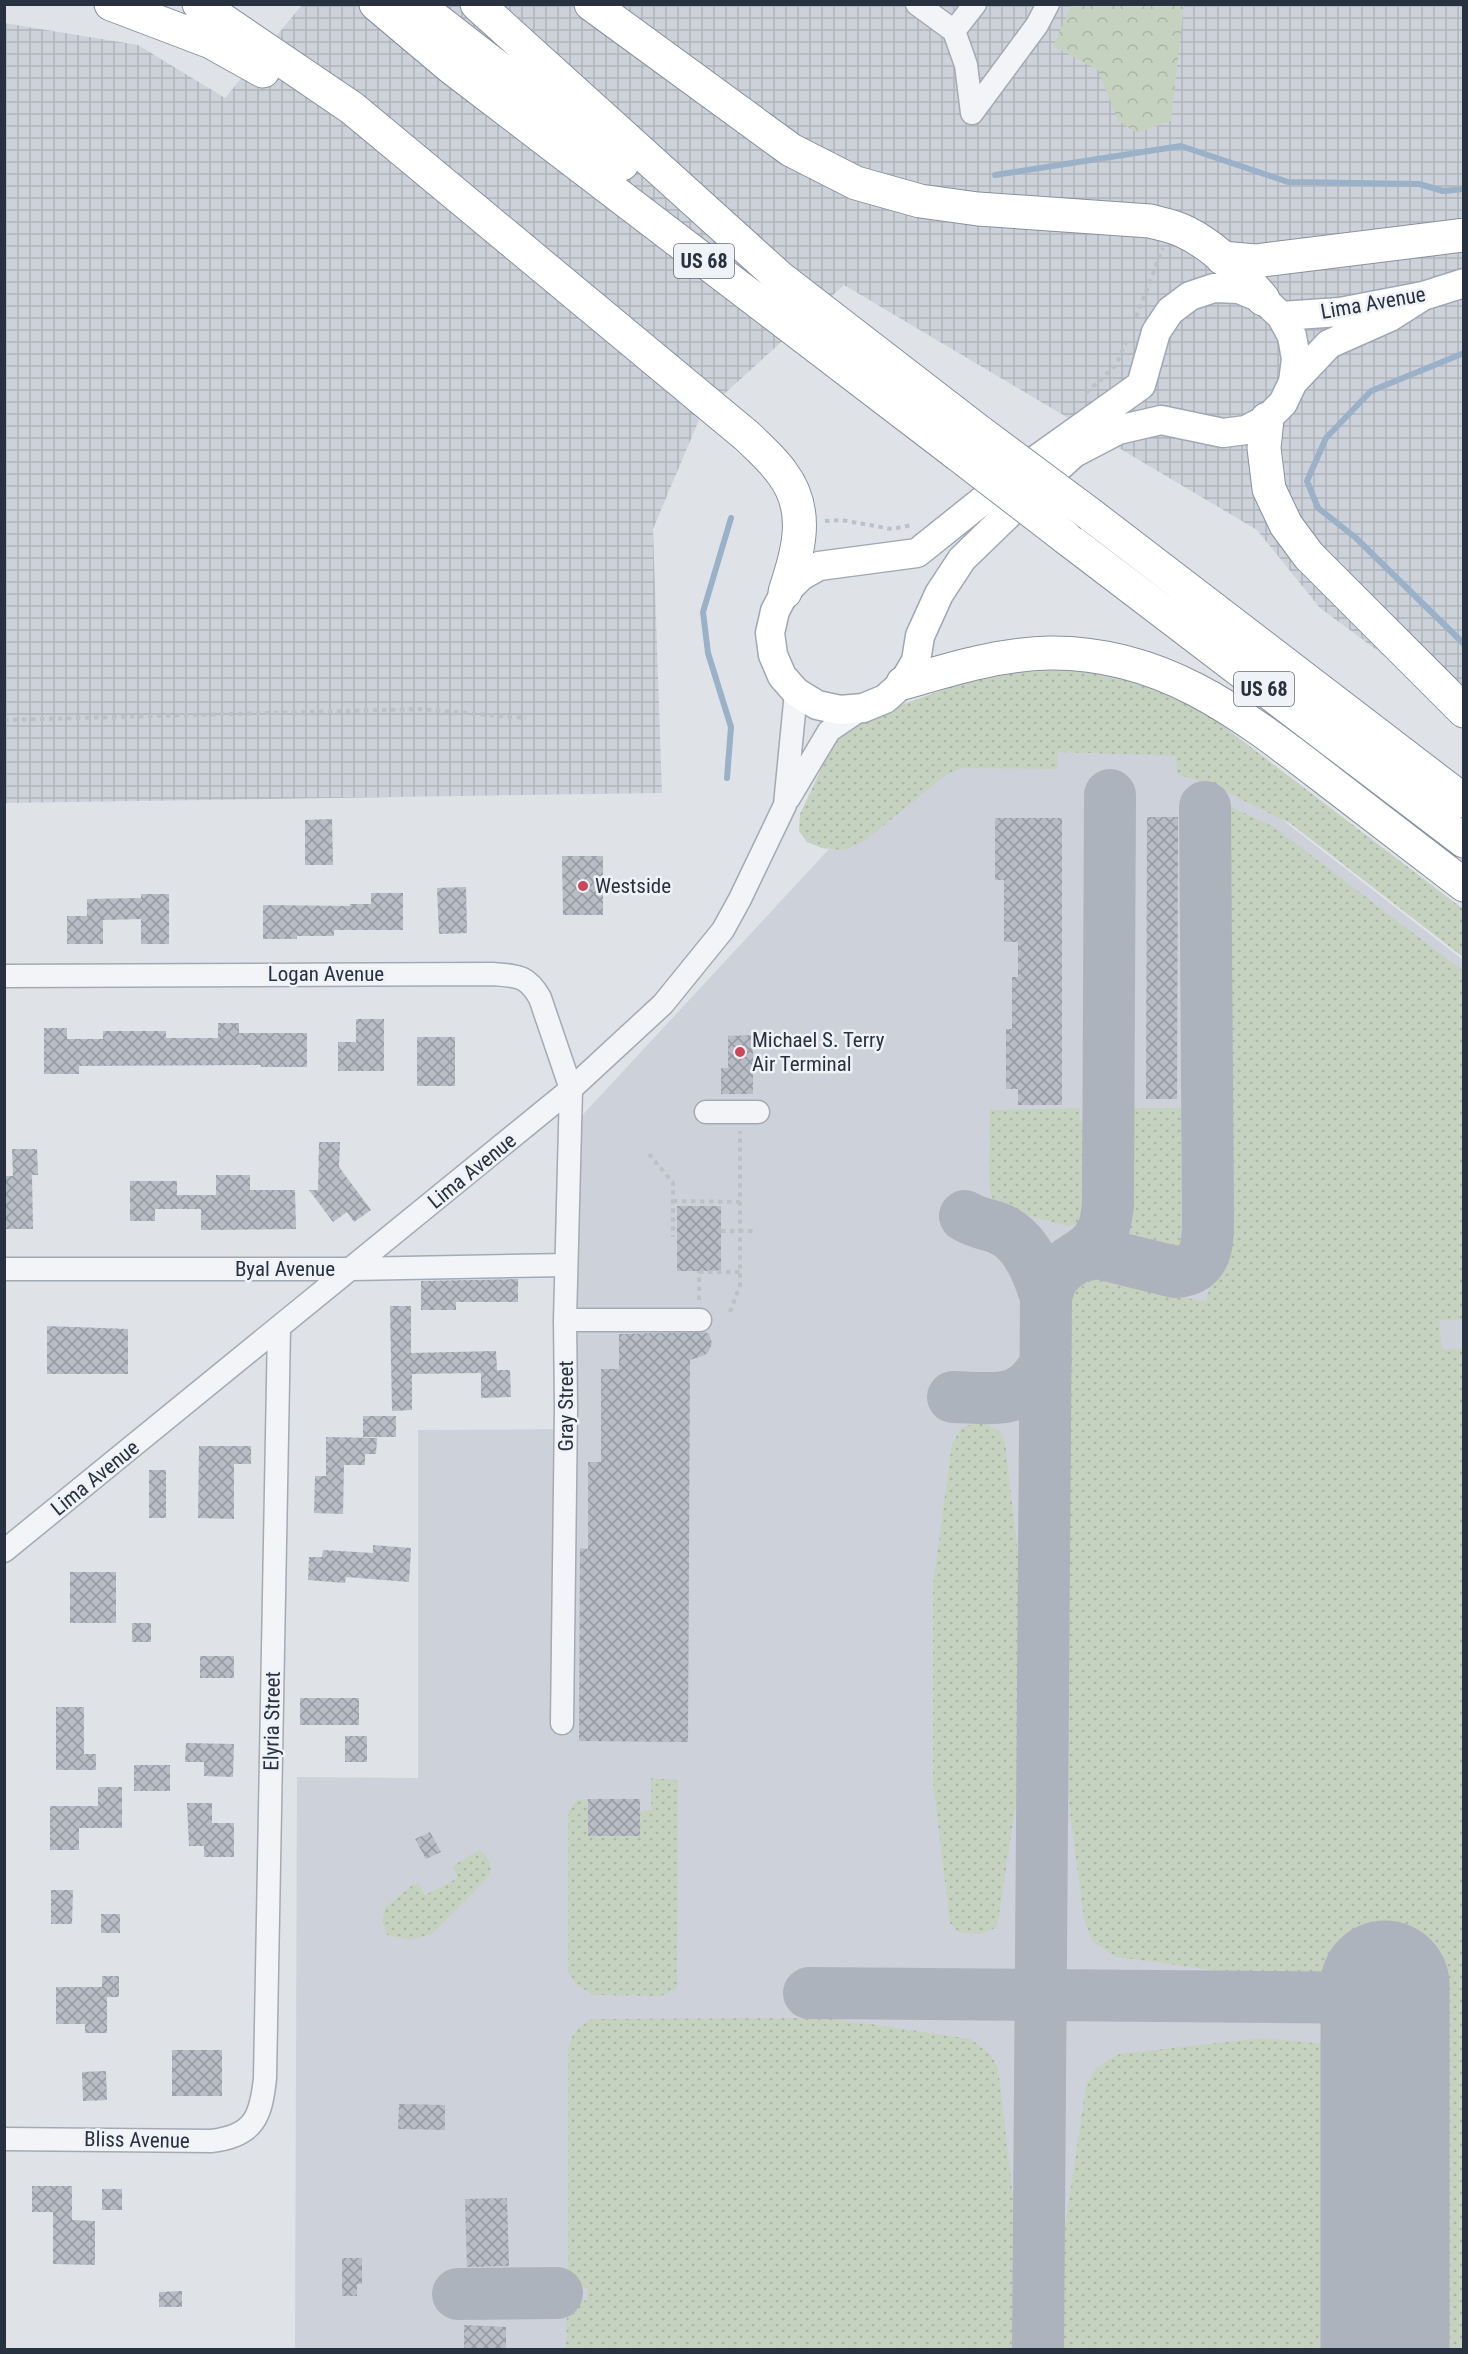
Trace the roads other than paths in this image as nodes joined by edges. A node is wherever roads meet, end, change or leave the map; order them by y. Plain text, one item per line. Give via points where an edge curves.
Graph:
1 (111, 4) edge
2 (199, 4) edge
3 (354, 4) edge
4 (376, 4) edge
5 (416, 4) edge
6 (477, 4) edge
7 (917, 4) edge
8 (975, 4) edge
9 (1048, 4) edge
10 (598, 9) edge
11 (954, 30) junction
12 (452, 68) junction
13 (424, 170) junction
14 (1464, 235) edge
15 (1221, 258) junction
16 (779, 277) junction
17 (1464, 283) edge
18 (1423, 296) junction
19 (1272, 307) junction
20 (1293, 382) junction
21 (1267, 419) junction
22 (785, 592) junction
23 (903, 683) junction
24 (796, 692) junction
25 (863, 708) junction
26 (1464, 711) edge
27 (1464, 801) edge
28 (785, 805) junction
29 (1464, 841) edge
30 (1464, 885) edge
31 (4, 976) edge
32 (571, 1089) junction
33 (706, 1112) dead end
34 (749, 1112) road end
35 (566, 1265) junction
36 (4, 1269) edge
37 (352, 1269) junction
38 (565, 1320) junction
39 (700, 1320) road end
40 (279, 1328) junction
41 (4, 1551) edge
42 (562, 1723) dead end
43 (259, 2113) joint
44 (4, 2139) edge

1 - 13 highway via 211,42 302,93
2 - 13 highway via 352,108
3 - 12 highway, US 68
4 - 12 highway
5 - 16 highway via 725,244
6 - 16 highway, US 68
7 - 11 street
8 - 11 street
9 - 11 street via 972,113 966,65
10 - 15 highway via 791,150 856,183 932,203 1150,222 1183,231
12 - 29 highway, US 68, bridge
13 - 22 highway via 747,436 782,472 794,491 801,529
14 - 15 highway via 1255,261
15 - 19 highway
16 - 27 highway, US 68, bridge
17 - 18 main road, Lima Avenue
18 - 19 main road, Lima Avenue via 1340,312
18 - 20 main road via 1390,317 1329,344
19 - 20 main road via 1292,336 1296,359
19 - 22 main road via 1239,289 1214,288 1190,296 1170,311 1156,332 1141,385 1012,477 917,553 819,566
20 - 21 main road via 1283,403
21 - 23 main road via 1246,430 1223,433 1161,420 1118,430 1074,453 962,559 939,594 920,636 916,661
21 - 26 highway via 1264,448 1269,489 1286,525 1309,555
22 - 24 main road via 770,633 773,655 782,676
23 - 25 main road via 885,699
23 - 30 highway via 1008,656 1091,656 1139,666 1186,683 1221,702
24 - 25 main road via 817,705 840,710
24 - 28 street, Lima Avenue
25 - 28 street via 830,730
28 - 32 street, Lima Avenue via 740,899 703,957 663,1004
31 - 32 street, Logan Avenue via 523,977 540,998
32 - 35 street, Gray Street
32 - 37 street, Lima Avenue
33 - 34 street
35 - 37 street, Byal Avenue
35 - 38 street, Gray Street
36 - 37 street, Byal Avenue
37 - 40 street, Lima Avenue
38 - 39 street
38 - 42 street, Gray Street
40 - 41 street, Lima Avenue
40 - 43 street, Elyria Street via 265,2078
43 - 44 street, Bliss Avenue via 240,2135 212,2141

